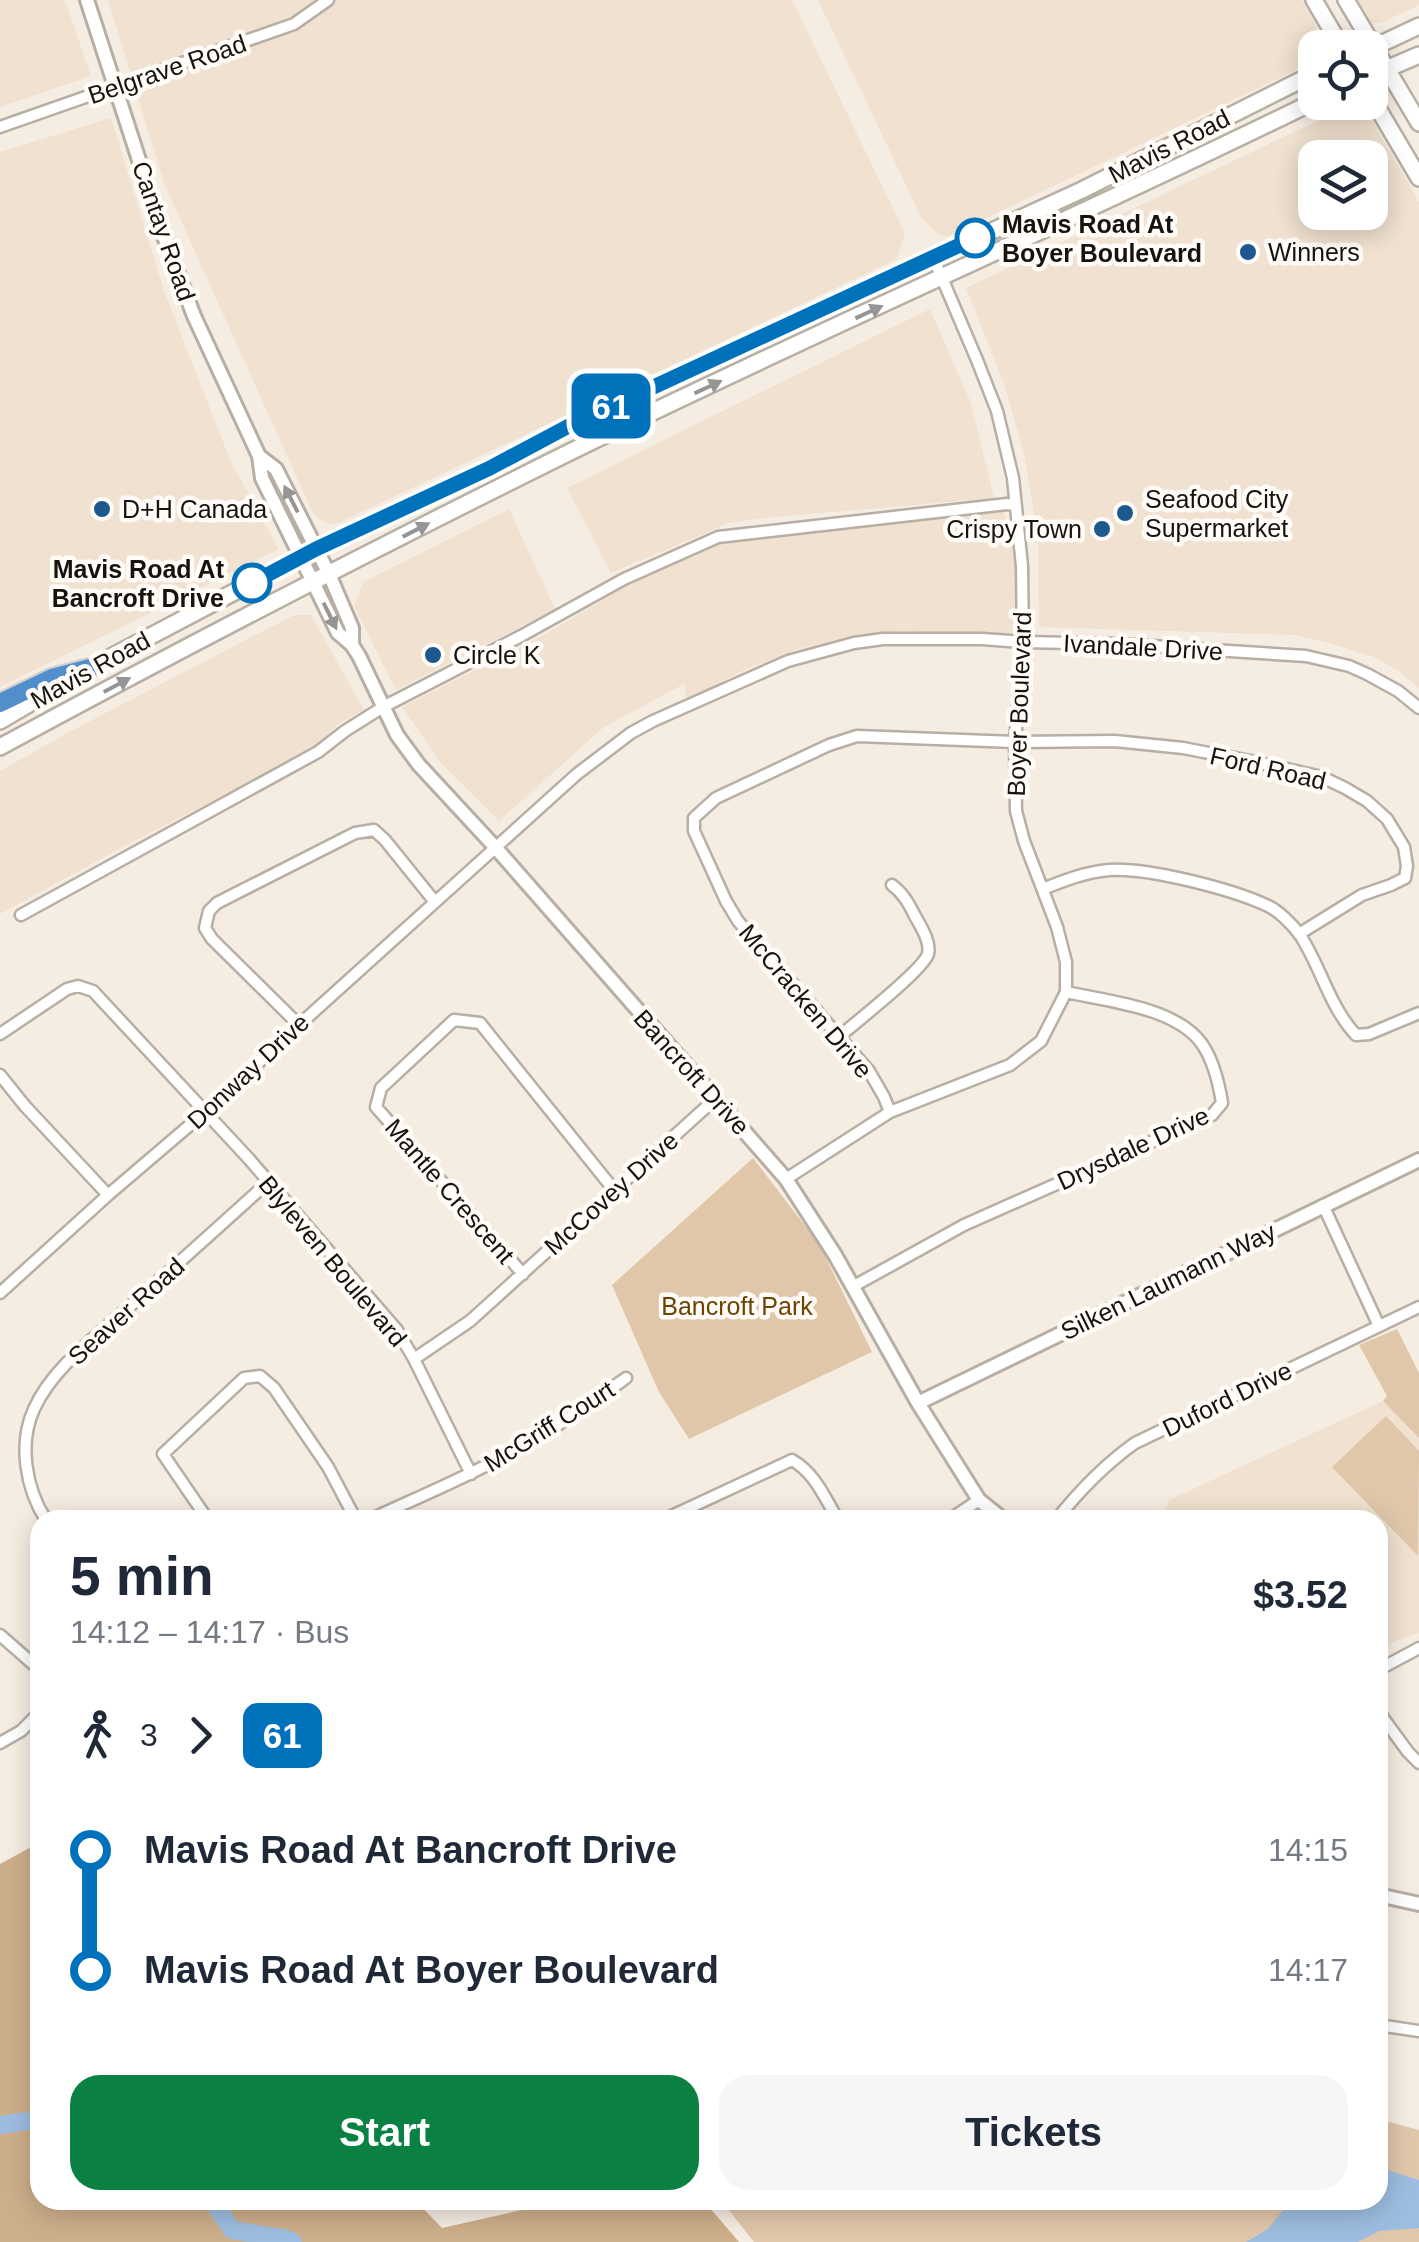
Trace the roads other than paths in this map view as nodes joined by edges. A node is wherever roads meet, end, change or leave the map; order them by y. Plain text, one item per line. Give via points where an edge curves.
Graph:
1 (87, 0) edge
2 (328, 0) edge
3 (1314, 0) edge
4 (1346, 0) edge
5 (1419, 26) edge
6 (1332, 30) edge
7 (1362, 30) edge
8 (1388, 41) edge
9 (1419, 55) edge
10 (1388, 69) joint
11 (1298, 82) edge
12 (116, 88) junction
13 (1298, 109) edge
14 (1384, 120) edge
15 (1419, 123) edge
16 (0, 128) edge
17 (1419, 178) edge
18 (933, 257) junction
19 (942, 278) junction
20 (259, 456) junction
21 (1016, 505) junction
22 (316, 549) junction
23 (300, 557) junction
24 (329, 574) junction
25 (314, 582) junction
26 (1023, 642) junction
27 (352, 645) junction
28 (90, 668) junction
29 (0, 702) edge
30 (383, 707) junction
31 (1419, 708) edge
32 (0, 721) edge
33 (1016, 742) junction
34 (0, 748) edge
35 (495, 848) junction
36 (892, 885) dead end
37 (1043, 889) junction
38 (435, 902) junction
39 (21, 914) dead end
40 (1299, 934) junction
41 (1066, 992) junction
42 (1419, 1013) edge
43 (299, 1025) junction
44 (0, 1034) edge
45 (840, 1036) junction
46 (0, 1075) edge
47 (714, 1100) junction
48 (890, 1112) junction
49 (204, 1114) junction
50 (1419, 1160) edge
51 (786, 1179) junction
52 (268, 1183) junction
53 (614, 1190) junction
54 (108, 1195) junction
55 (1323, 1205) junction
56 (523, 1274) junction
57 (3, 1284) edge
58 (854, 1286) junction
59 (1419, 1307) edge
60 (1379, 1326) junction
61 (414, 1360) junction
62 (626, 1378) dead end
63 (918, 1403) junction
64 (471, 1474) junction
65 (978, 1500) junction
66 (40, 1510) edge
67 (201, 1510) edge
68 (351, 1510) edge
69 (391, 1510) edge
70 (685, 1510) edge
71 (832, 1510) edge
72 (963, 1510) edge
73 (991, 1510) edge
74 (1064, 1510) edge
75 (0, 1634) edge
76 (1419, 1648) edge
77 (30, 1661) edge
78 (1388, 1665) edge
79 (30, 1723) edge
80 (1388, 1725) edge
81 (0, 1743) edge
82 (1419, 1763) edge
83 (1388, 1897) edge
84 (1419, 1904) edge
85 (1388, 2026) edge
86 (1419, 2031) edge

1 - 12 street, Cantay Road
2 - 12 street, Belgrave Road via 294,24
3 - 6 main road
4 - 7 main road
5 - 8 main road
9 - 10 main road
10 - 15 main road
11 - 18 main road, Mavis Road
12 - 16 street, Belgrave Road
12 - 20 street, Cantay Road via 194,316
13 - 19 main road, Mavis Road
14 - 17 main road
18 - 19 street, Boyer Boulevard
18 - 22 main road, Mavis Road
19 - 21 street, Boyer Boulevard via 996,411
24 -> 19 main road, Mavis Road via 572,451
22 -> 20 street, Cantay Road via 276,469
20 - 23 street, Cantay Road via 262,478
21 - 26 street, Boyer Boulevard
21 - 30 street via 718,537 624,579
22 - 23 main road, Mavis Road
22 - 24 street, Cantay Road
23 - 25 street, Cantay Road
23 - 28 main road, Mavis Road
24 - 25 main road, Mavis Road
24 - 27 street, Bancroft Drive via 352,628
25 -> 27 street, Bancroft Drive via 338,634
34 -> 25 main road, Mavis Road
26 - 31 street, Ivandale Drive via 1306,656 1349,666
26 - 33 street, Boyer Boulevard
26 - 35 street, Ivandale Drive via 883,639 788,660 631,733
27 - 30 street, Bancroft Drive
28 - 29 highway
28 - 32 main road, Mavis Road
30 - 35 street, Bancroft Drive via 419,765
30 - 39 street via 318,752
33 - 37 street, Boyer Boulevard via 1016,811
33 - 40 street, Ford Road via 1183,748 1322,777 1367,800 1404,847 1404,878
33 - 45 street, McCracken Drive via 858,736 716,798 694,818 694,831 738,921
35 - 38 street, Donway Drive
35 - 47 street, Bancroft Drive
36 - 45 street via 915,916 928,953
37 - 40 street via 1086,873 1147,872 1270,906
37 - 41 street, Boyer Boulevard via 1066,962
38 - 43 street, Donway Drive
38 - 43 street via 374,830 217,903 204,928 212,940
40 - 42 street via 1356,1035
41 - 48 street via 1041,1040 1010,1065
41 - 58 street, Drysdale Drive via 1159,1014 1182,1026 1202,1044 1222,1103 1212,1115 964,1225
43 - 49 street, Donway Drive
44 - 49 street, Blyleven Boulevard via 68,988 93,991
45 - 48 street, McCracken Drive via 869,1070
46 - 54 street
47 - 51 street, Bancroft Drive
47 - 53 street, McCovey Drive
48 - 51 street
49 - 52 street, Blyleven Boulevard
49 - 54 street, Donway Drive
50 - 55 street, Silken Laumann Way
51 - 58 street, Bancroft Drive
52 - 61 street, Blyleven Boulevard via 396,1330
52 - 66 street, Seaver Road via 64,1366 34,1409 26,1455
53 - 56 street, McCovey Drive
53 - 56 street, Mantle Crescent via 480,1023 454,1020 410,1060 381,1088 376,1107
54 - 57 street, Donway Drive
55 - 60 street
55 - 63 street, Silken Laumann Way
56 - 61 street, McCovey Drive
58 - 63 street, Bancroft Drive
59 - 60 street, Duford Drive
60 - 74 street, Duford Drive via 1135,1442
61 - 64 street, Blyleven Boulevard
62 - 64 street, McGriff Court
63 - 65 street, Bancroft Drive
64 - 69 street, McGriff Court
65 - 72 street
65 - 73 street, Bancroft Drive
67 - 68 street via 164,1454 244,1378 260,1376 328,1466
70 - 71 street via 792,1460 813,1478
75 - 77 street
76 - 78 street
79 - 81 street
80 - 82 street
83 - 84 street
85 - 86 street

